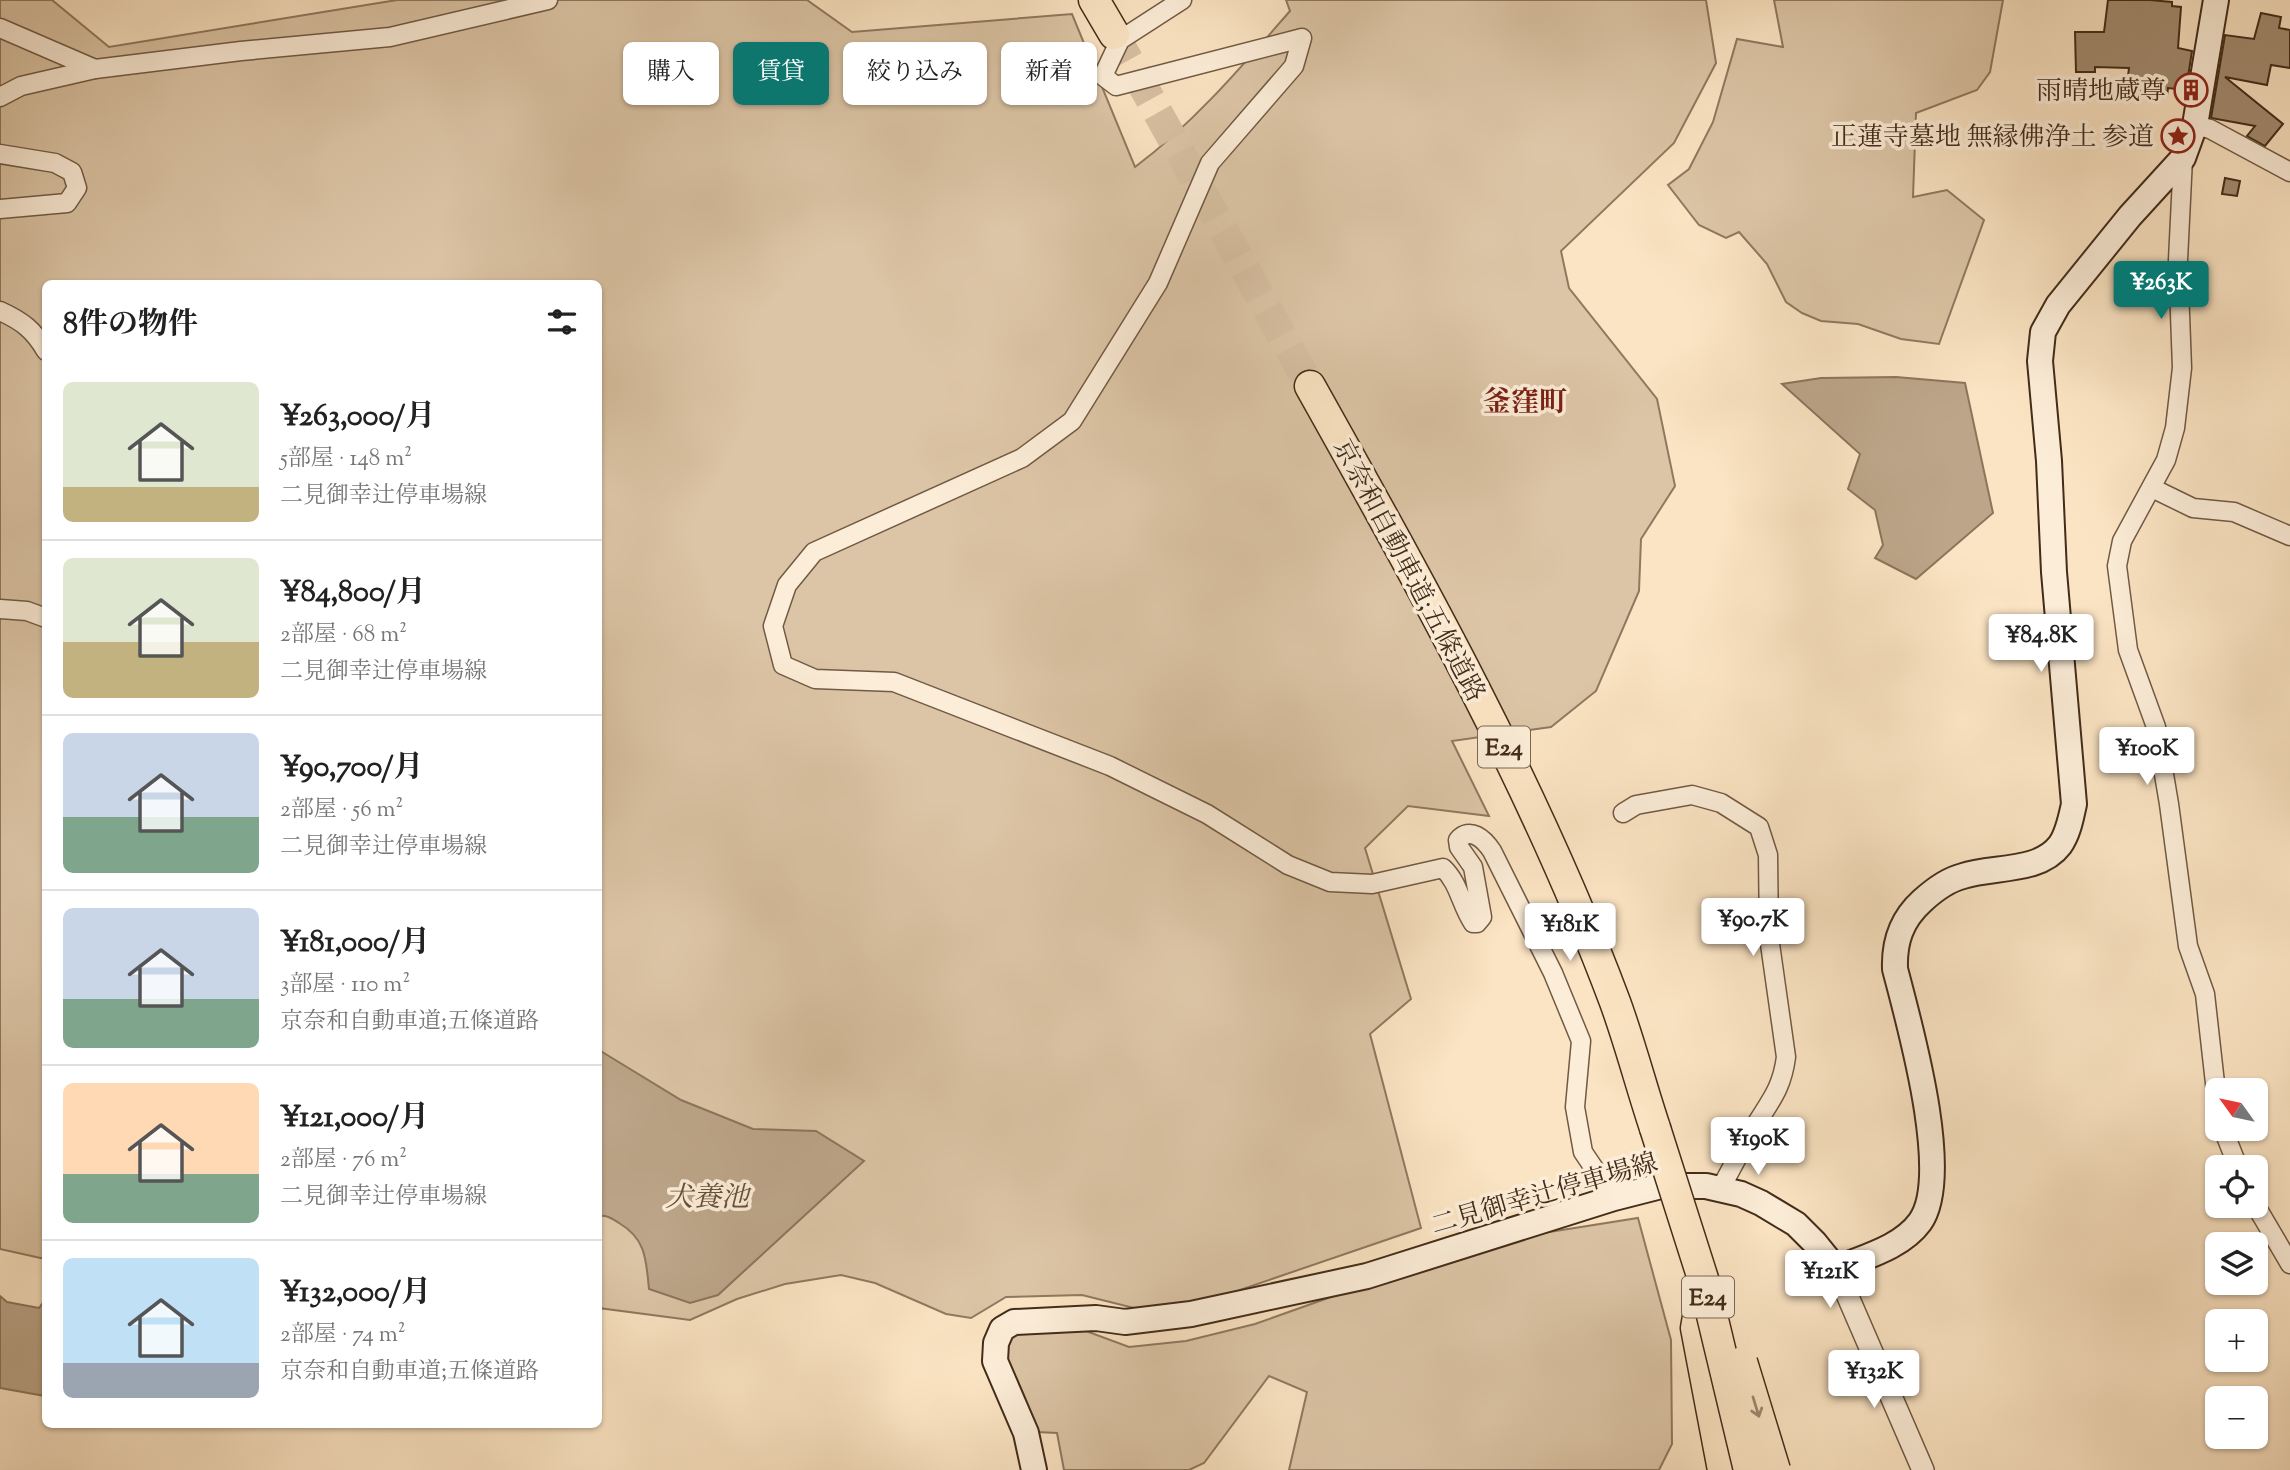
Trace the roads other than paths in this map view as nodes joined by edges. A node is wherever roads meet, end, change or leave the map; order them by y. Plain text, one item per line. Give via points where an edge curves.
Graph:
1 (548, 0) edge
2 (1094, 0) edge
3 (1182, 0) edge
4 (2216, 0) edge
5 (0, 28) edge
6 (1114, 34) tunnel mouth
7 (95, 69) junction
8 (0, 97) edge
9 (2195, 125) junction
10 (0, 155) edge
11 (2183, 158) junction
12 (2290, 172) edge
13 (0, 209) edge
14 (0, 311) edge
15 (42, 344) edge
16 (1310, 386) tunnel mouth
17 (2152, 488) junction
18 (2290, 536) edge
19 (0, 609) edge
20 (42, 617) edge
21 (1623, 813) dead end
22 (2214, 1078) edge
23 (1665, 1160) junction
24 (1721, 1188) junction
25 (1614, 1198) junction
26 (2263, 1218) edge
27 (2290, 1264) edge
28 (1836, 1269) junction
29 (1704, 1282) junction
30 (1034, 1470) edge
31 (1723, 1470) edge
32 (1749, 1470) edge
33 (1775, 1470) edge
34 (1923, 1470) edge

1 - 7 street via 390,37
2 - 6 highway
3 - 25 street via 1120,40 1103,76 1115,86 1302,38 1294,66 1210,163 1158,283 1072,421 1022,458 814,552 787,585 773,626 783,665 815,679 894,682 1110,766 1207,814 1288,865 1330,882 1372,884 1443,868 1453,879 1473,923 1481,922 1482,917 1473,867 1458,840 1470,833 1486,841 1553,973 1581,1041 1575,1107 1583,1152
4 - 9 main road
5 - 7 street
7 - 8 street via 21,86
9 - 11 main road
9 - 12 street
10 - 13 street via 55,163 72,172 77,188 67,203
11 - 17 street via 2179,260 2182,368 2175,428
11 - 28 main road via 2058,305 2043,332 2040,361 2074,804 2067,830 2059,846 2046,857 1947,882 1912,910 1901,929 1895,969 1925,1093 1931,1187 1921,1221 1903,1239
14 - 15 street via 23,321
16 - 23 highway, 京奈和自動車道;五條道路 / E24, bridge via 1530,798 1615,1003
17 - 18 street via 2193,508 2234,512
17 - 22 street via 2122,541 2117,566 2128,650 2156,727 2188,946 2205,994
19 - 20 street
21 - 24 street via 1636,805 1692,794 1721,803 1759,828 1768,855 1769,937 1786,1057 1776,1095
23 - 29 highway, 京奈和自動車道;五條道路 / E24, bridge
23 -> 33 highway, bridge via 1693,1209
24 - 25 main road, 二見御幸辻停車場線 via 1661,1186
24 - 28 main road, 二見御幸辻停車場線 via 1787,1218
25 - 30 main road, 二見御幸辻停車場線 via 1367,1276 1191,1314 1125,1322 1097,1318 1014,1322 1002,1329 995,1361 1026,1433
26 - 27 street
28 - 34 street
29 - 31 highway via 1696,1328
29 - 32 highway, 京奈和自動車道;五條道路 / E24, bridge

